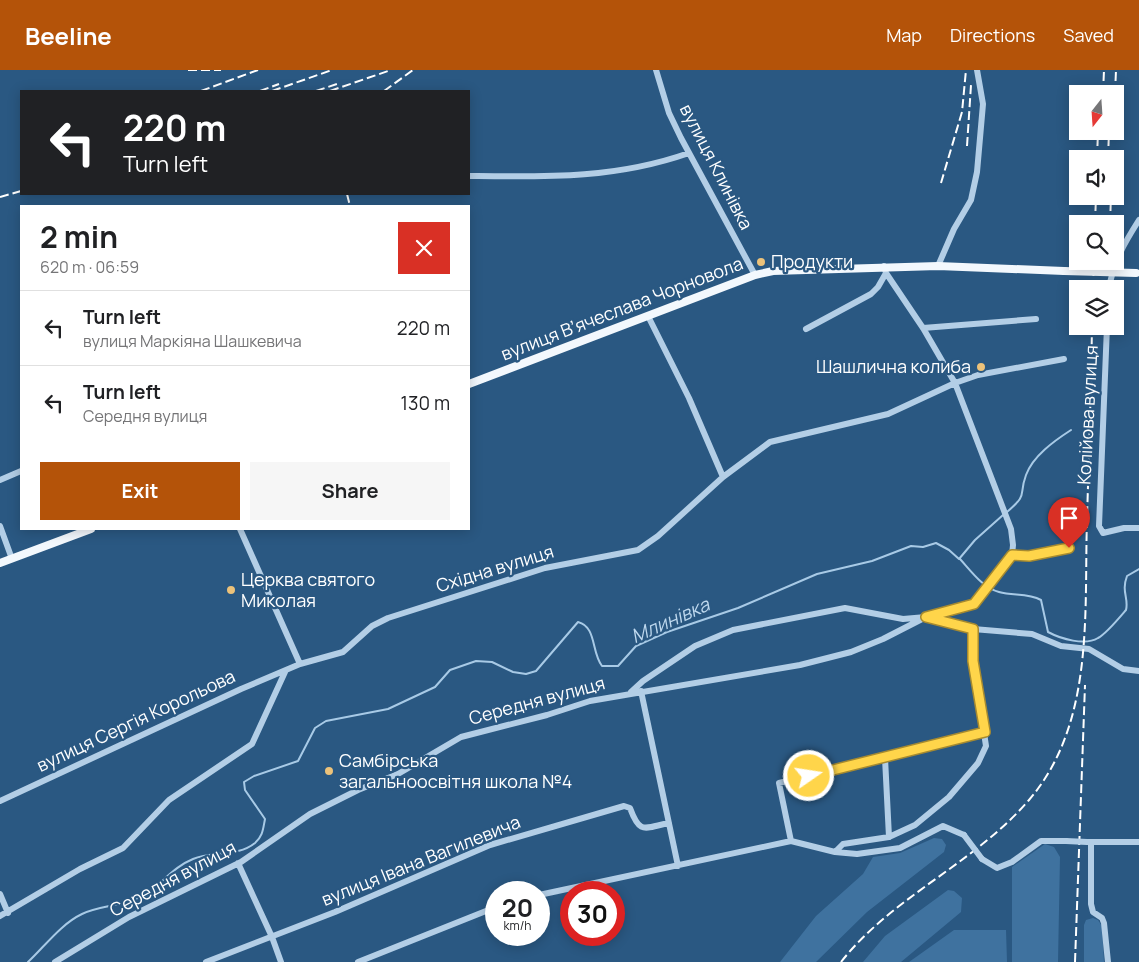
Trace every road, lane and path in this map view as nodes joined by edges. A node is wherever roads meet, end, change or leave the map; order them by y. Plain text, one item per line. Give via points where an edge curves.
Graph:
1 (656, 70) edge
2 (977, 70) edge
3 (689, 153) junction
4 (470, 176) edge
5 (1139, 220) edge
6 (938, 266) junction
7 (885, 270) junction
8 (1138, 273) edge
9 (755, 275) junction
10 (1112, 280) edge
11 (648, 316) junction
12 (1036, 319) dead end
13 (923, 328) junction
14 (806, 329) dead end
15 (1107, 335) edge
16 (1064, 359) dead end
17 (955, 383) junction
18 (470, 384) edge
19 (20, 471) edge
20 (724, 477) junction
21 (0, 480) edge
22 (0, 526) edge
23 (1139, 528) edge
24 (88, 530) edge
25 (240, 530) edge
26 (1069, 548) dead end
27 (1012, 555) junction
28 (12, 559) junction
29 (0, 563) edge
30 (926, 617) junction
31 (973, 629) junction
32 (300, 664) junction
33 (1139, 671) edge
34 (285, 672) junction
35 (641, 691) junction
36 (630, 693) junction
37 (985, 732) junction
38 (885, 758) junction
39 (0, 801) edge
40 (669, 823) junction
41 (889, 837) junction
42 (791, 841) junction
43 (1090, 842) junction
44 (1139, 842) edge
45 (835, 852) junction
46 (238, 863) junction
47 (678, 866) junction
48 (550, 893) edge
49 (0, 894) edge
50 (485, 911) edge
51 (8, 913) junction
52 (0, 916) edge
53 (272, 937) junction
54 (54, 962) edge
55 (206, 962) edge
56 (281, 962) edge
57 (358, 962) edge
58 (1108, 962) edge

1 - 3 street, вулиця Клинівка via 669,113
2 - 6 street via 983,104 977,172 971,200
3 - 4 street via 635,169 585,176
3 - 9 street, вулиця Клинівка
5 - 10 street via 1116,260
6 - 7 main road, вулиця Вʼячеслава Чорновола
6 - 8 main road, вулиця Вʼячеслава Чорновола, bridge
7 - 9 main road, вулиця Вʼячеслава Чорновола via 792,269
7 - 13 street
7 - 14 street via 878,287 871,294
9 - 11 main road, вулиця Вʼячеслава Чорновола
11 - 18 main road, вулиця Вʼячеслава Чорновола
11 - 20 street
12 - 13 street
13 - 17 street
15 - 23 street, Колійова вулиця via 1098,519 1103,533
16 - 17 street, Східна вулиця via 978,375
17 - 20 street, Східна вулиця via 888,414 770,442
17 - 27 street via 1013,535
19 - 21 street
20 - 32 street, Східна вулиця via 638,550 545,568 388,618 372,626 343,652
22 - 28 street
24 - 28 main road
25 - 32 street
26 - 27 street via 1029,556
27 - 30 street via 974,604
28 - 29 main road
30 - 31 street
30 - 35 street, Середня вулиця via 851,652
30 - 36 street via 903,619 845,608 734,630 695,646
31 - 33 street via 1032,634 1062,646 1089,649 1123,669
31 - 37 street via 973,661
32 - 34 street, Східна вулиця
34 - 39 street, вулиця Сергія Корольова via 241,689
34 - 51 street via 252,744 169,800 123,848 80,869
35 - 36 street, Середня вулиця
35 - 40 street
36 - 46 street, Середня вулиця via 461,737 398,774 310,814
37 - 38 street
37 - 41 street via 984,752 960,786 915,825
38 - 41 street
38 - 42 street via 778,783
40 - 47 street
40 - 53 street, вулиця Івана Вагилевича via 644,828 636,824 630,808 624,806 517,836
41 - 45 street via 860,843 847,842
42 - 45 street
42 - 47 street
43 - 44 street
43 - 45 street, bridge via 1041,841 1012,862 997,868 982,859 964,835 943,826 900,848 857,854
43 - 58 street via 1091,904 1093,912 1104,923
46 - 53 street
46 - 54 street, Середня вулиця via 130,917
47 - 48 street
49 - 51 street
50 - 57 street
51 - 52 street
53 - 55 street, вулиця Івана Вагилевича
53 - 56 street

